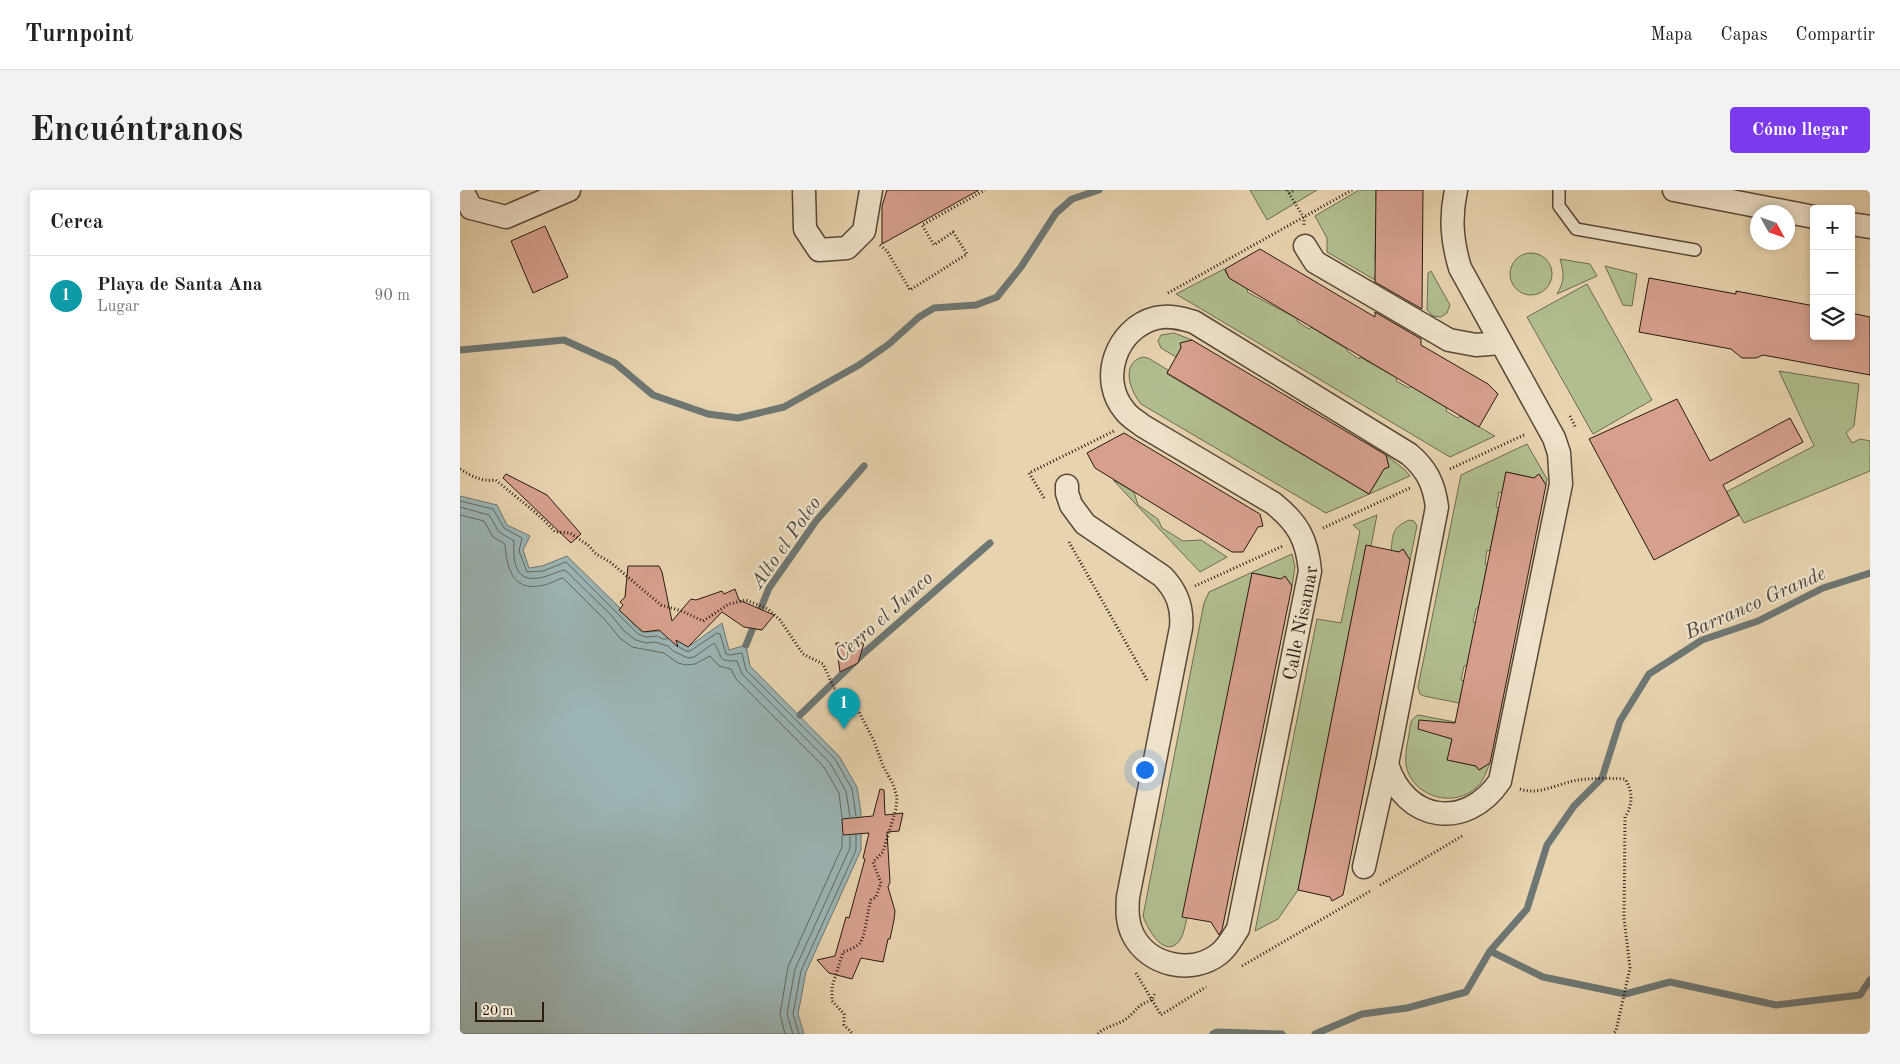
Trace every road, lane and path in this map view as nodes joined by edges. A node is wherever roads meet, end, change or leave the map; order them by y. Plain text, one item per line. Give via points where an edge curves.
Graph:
1 (462, 190) edge
2 (567, 190) edge
3 (804, 190) edge
4 (871, 190) edge
5 (986, 190) edge
6 (1295, 190) edge
7 (1352, 190) edge
8 (1456, 190) edge
9 (1558, 190) edge
10 (1674, 190) edge
11 (1288, 192) edge
12 (1810, 216) edge
13 (1304, 218) junction
14 (1855, 225) edge
15 (1870, 227) edge
16 (864, 231) junction
17 (1304, 246) joint
18 (1695, 250) dead end
19 (1160, 298) dead end
20 (1501, 343) junction
21 (1119, 429) dead end
22 (1522, 436) dead end
23 (460, 469) edge
24 (1430, 478) junction
25 (1067, 486) dead end
26 (1048, 505) dead end
27 (1066, 536) dead end
28 (1303, 537) junction
29 (1177, 595) junction
30 (1148, 682) dead end
31 (1387, 764) junction
32 (1516, 787) dead end
33 (1364, 868) dead end
34 (1355, 900) dead end
35 (1237, 969) dead end
36 (1135, 971) dead end
37 (1211, 984) dead end
38 (1155, 993) dead end
39 (1152, 1000) junction
40 (853, 1034) edge
41 (1098, 1034) edge
42 (1613, 1034) edge

1 - 2 street via 471,208 506,217
3 - 16 street via 805,229 819,250 847,248
4 - 16 street
5 - 16 path via 922,225 934,245 953,232 967,254 910,290 887,251
6 - 11 path
7 - 13 path
8 - 20 street via 1452,208 1453,244 1460,268
9 - 18 lane via 1559,206 1576,229
10 - 12 street
11 - 13 path
13 - 17 path
13 - 19 path
14 - 15 street
17 - 20 street via 1316,262 1449,340 1476,345
20 - 31 street via 1554,438 1562,484 1500,780 1481,803 1467,810 1438,812 1423,809 1410,801 1400,791
21 - 26 path via 1029,473
22 - 24 path
23 - 40 path via 487,481 496,480 556,532 570,533 661,604 682,610 702,621 729,604 746,600 768,609 780,620 803,654 823,664 834,688 858,710 897,797 883,852 873,862 881,883 876,897 871,900 864,936 860,944 843,952 832,987 832,1001 844,1014 844,1025
24 - 28 path
24 - 28 street, Calle Nisamar via 1422,465 1409,454 1194,322 1175,316 1155,318 1138,326 1124,339 1114,357 1115,395 1125,412 1273,503 1296,524
24 - 31 street, Calle Nisamar via 1437,507
25 - 29 street, Calle Nisamar via 1071,505 1085,524 1162,576
27 - 30 path
28 - 29 path
28 - 29 street, Calle Nisamar via 1309,553 1310,571 1238,929 1230,944 1219,954 1186,966 1162,962 1147,953 1134,937 1127,911 1181,628 1182,613
31 - 33 street, Calle Nisamar
32 - 42 path via 1530,793 1577,780 1602,778 1625,779 1630,787 1631,808 1625,817 1624,918 1630,968
34 - 35 path
36 - 39 path
37 - 39 path via 1160,1014
38 - 39 path
39 - 41 path via 1139,1005 1127,1019 1102,1029

